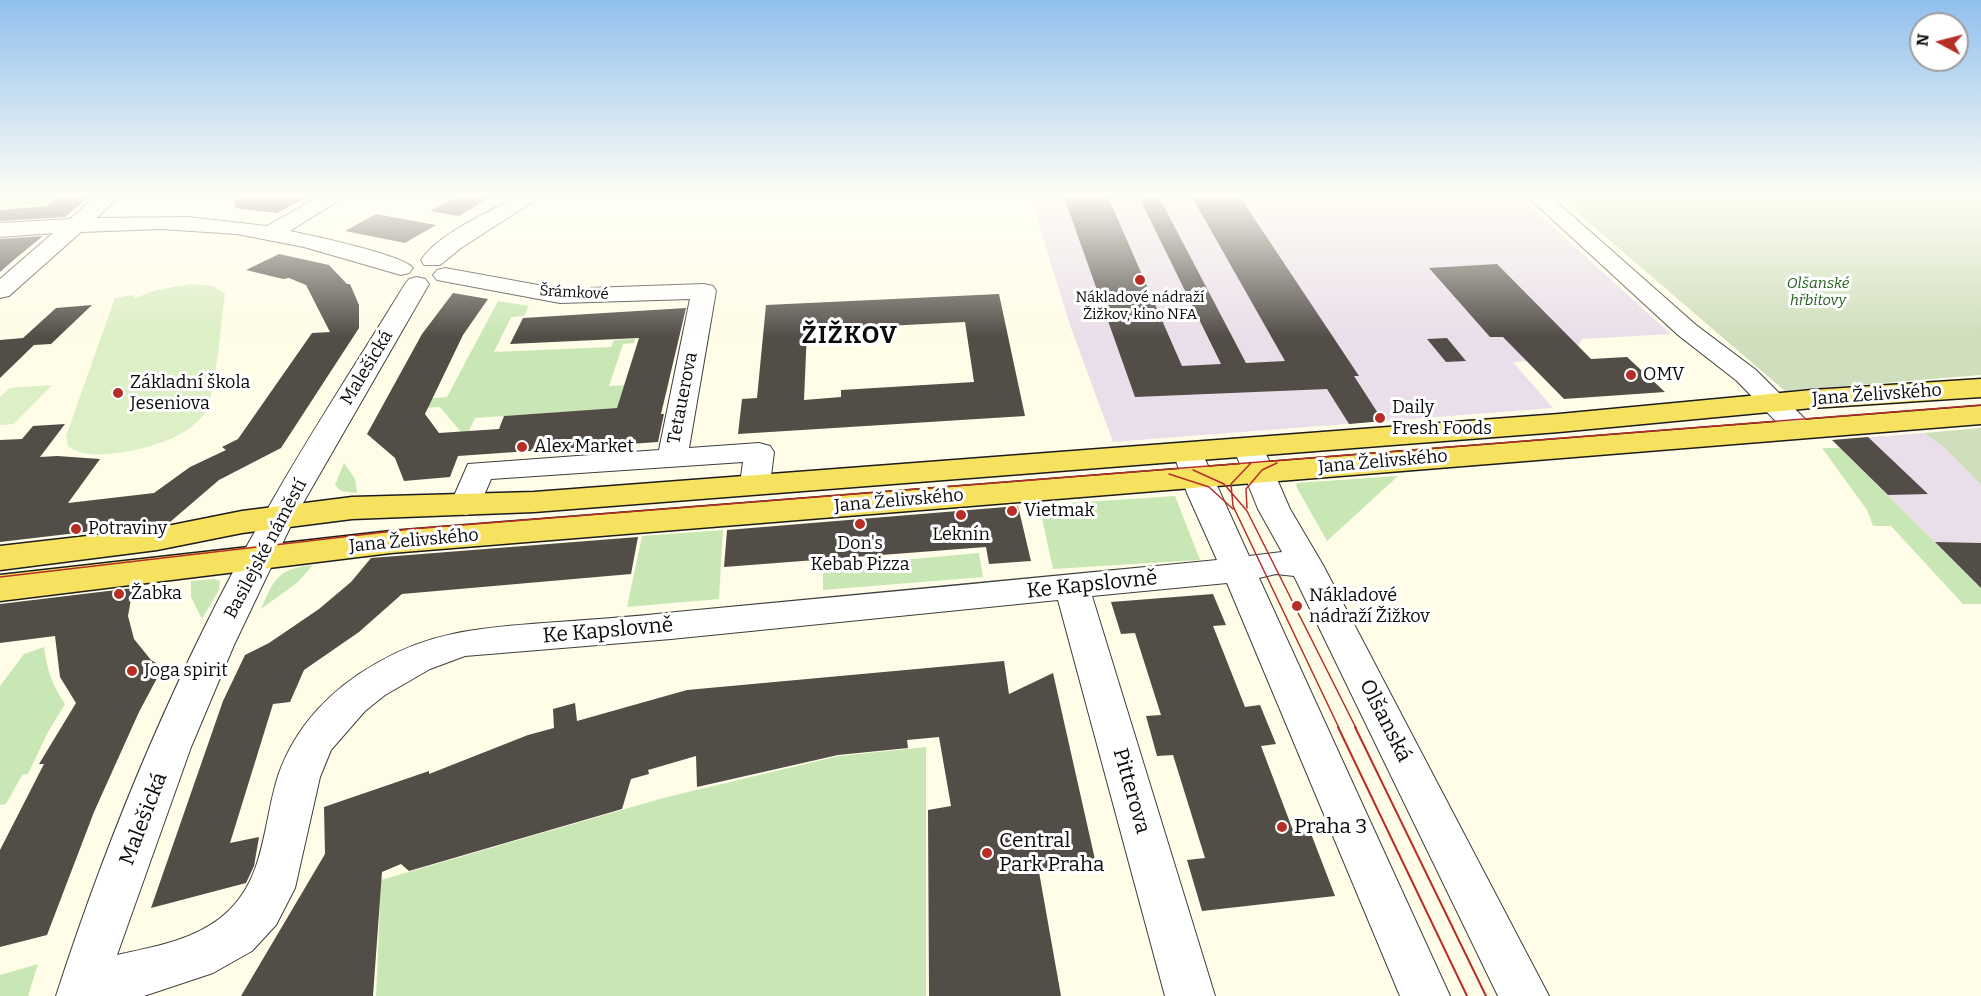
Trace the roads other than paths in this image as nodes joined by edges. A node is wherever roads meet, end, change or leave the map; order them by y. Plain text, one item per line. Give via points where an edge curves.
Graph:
1 (54, 243) edge
2 (300, 243) edge
3 (453, 243) edge
4 (1590, 243) edge
5 (438, 268) junction
6 (409, 276) junction
7 (0, 291) edge
8 (704, 291) joint
9 (1981, 388) edge
10 (1773, 403) junction
11 (1981, 415) edge
12 (1799, 429) junction
13 (317, 453) joint
14 (672, 458) junction
15 (1254, 459) junction
16 (1192, 464) junction
17 (756, 484) junction
18 (466, 505) junction
19 (279, 517) junction
20 (259, 557) junction
21 (0, 558) edge
22 (1306, 565) junction
23 (1238, 570) junction
24 (1072, 586) junction
25 (0, 588) edge
26 (216, 645) joint
27 (83, 991) edge
28 (1190, 996) edge
29 (1425, 996) edge
30 (1524, 996) edge

1 - 7 street
2 - 6 street
3 - 5 street
4 - 10 street
5 - 6 street
5 - 8 street, Šrámkové via 560,296
6 - 13 street, Malešická
8 - 14 street, Tetauerova
9 - 10 main road, Jana Želivského
10 - 12 street, Jana Želivského
10 - 15 main road, Jana Želivského
11 - 12 main road, Jana Želivského
12 - 15 main road, Jana Želivského
13 - 19 street, Basilejské náměstí
14 - 17 street, Tetauerova via 759,452
14 - 18 street via 479,471
15 - 16 main road, Jana Želivského
15 - 22 street, Olšanská via 1271,504
16 - 17 main road, Jana Želivského
16 - 20 main road, Jana Želivského
16 - 23 street
17 - 18 main road, Jana Želivského
18 - 19 main road, Jana Želivského via 361,507
19 - 20 street, Basilejské náměstí
19 - 21 main road, Jana Želivského via 157,539
20 - 25 main road, Jana Želivského
20 - 26 street, Basilejské náměstí
22 - 23 street, Ke Kapslovně via 1276,564
22 - 30 street, Olšanská
23 - 24 street, Ke Kapslovně
23 - 29 street
24 - 27 street, Ke Kapslovně via 465,643 428,653 392,670 359,694 327,725 313,746 297,784 274,884 267,902 252,921 234,936 193,957
24 - 28 street, Pitterova
26 - 27 street, Malešická via 171,747 105,919

